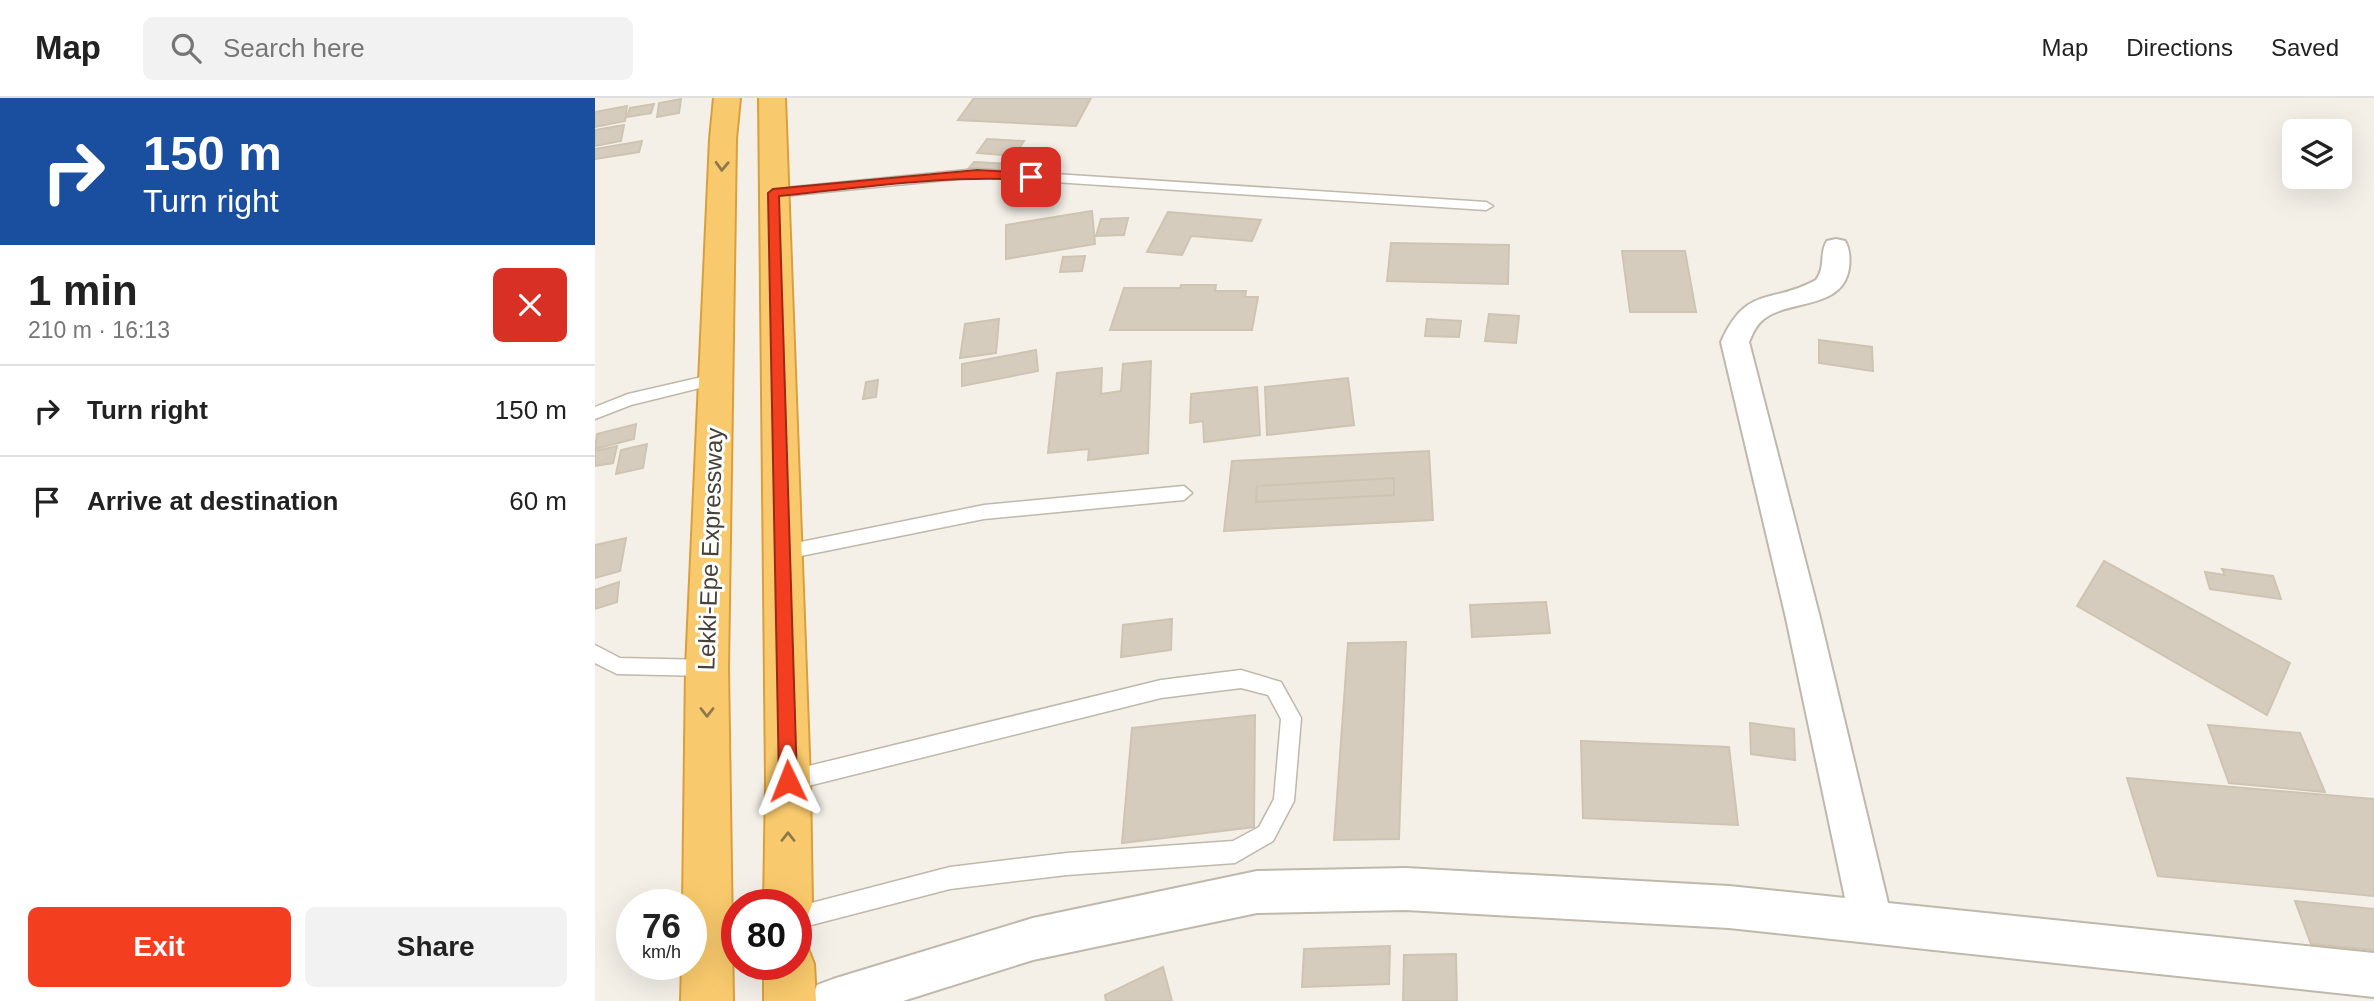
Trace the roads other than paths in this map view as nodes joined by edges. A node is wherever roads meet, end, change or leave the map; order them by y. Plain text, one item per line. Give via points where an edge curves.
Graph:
1 (727, 98) edge
2 (772, 98) edge
3 (773, 193) junction
4 (1486, 206) dead end
5 (1836, 247) dead end
6 (715, 379) junction
7 (595, 413) edge
8 (1184, 493) dead end
9 (781, 553) junction
10 (595, 653) edge
11 (707, 668) junction
12 (788, 781) junction
13 (788, 889) edge
14 (812, 914) edge
15 (1871, 922) junction
16 (2374, 975) edge
17 (789, 980) edge
18 (707, 1001) edge
19 (790, 1001) edge
20 (833, 1001) edge

1 -> 6 highway, Lekki-Epe Expressway
2 - 3 highway
3 - 4 lane via 977,173
3 - 9 highway
5 - 15 street via 1836,267 1826,285 1749,314 1735,342
6 - 7 lane via 628,400
6 - 11 highway, Lekki-Epe Expressway
8 - 9 lane via 984,512
9 - 12 highway
10 - 11 lane via 617,666
11 -> 18 highway, Lekki-Epe Expressway
13 -> 12 highway
12 - 14 lane via 1161,689 1241,679 1274,688 1291,718 1284,801 1266,834 1235,852 950,878
15 - 16 street
15 - 20 street via 1729,907 1406,889 1257,892 1033,939
17 - 19 highway

